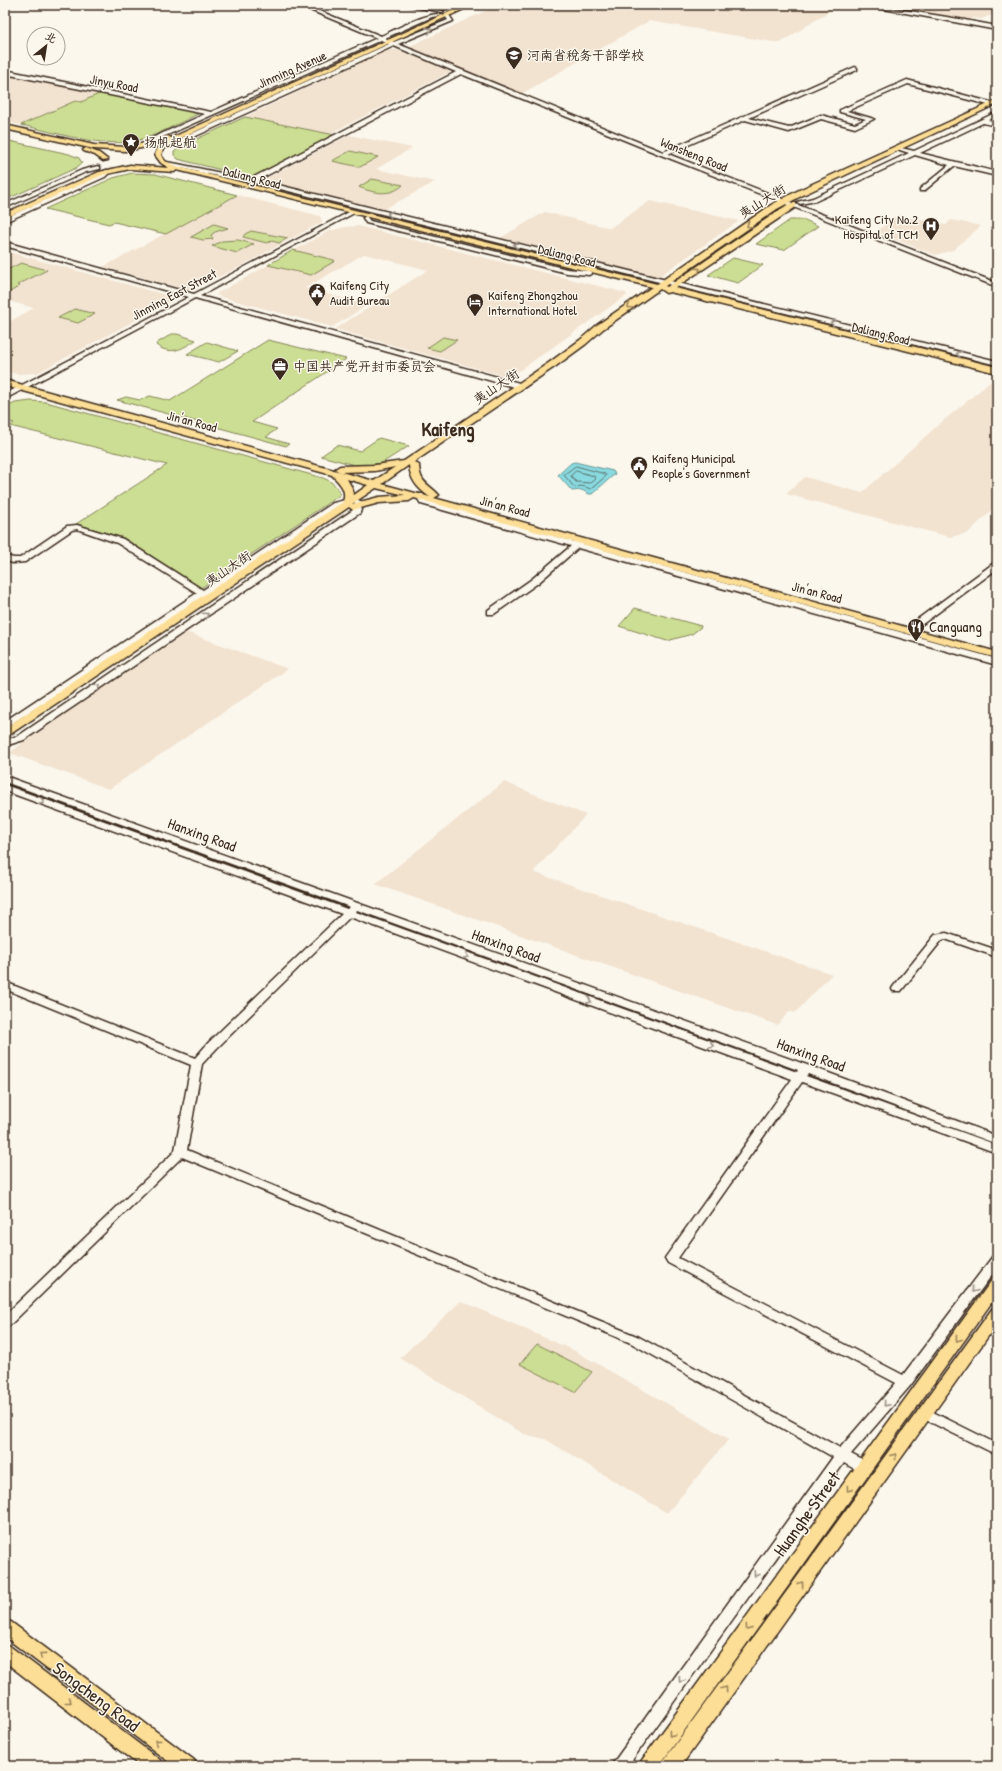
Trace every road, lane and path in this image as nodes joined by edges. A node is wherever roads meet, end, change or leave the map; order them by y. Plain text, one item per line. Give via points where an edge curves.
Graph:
1 (407, 5) edge
2 (417, 5) edge
3 (463, 5) edge
4 (470, 5) edge
5 (864, 5) edge
6 (312, 10) dead end
7 (449, 13) junction
8 (997, 28) edge
9 (386, 42) junction
10 (855, 69) dead end
11 (5, 72) edge
12 (460, 72) junction
13 (995, 105) edge
14 (212, 114) junction
15 (997, 114) edge
16 (219, 115) junction
17 (744, 118) junction
18 (983, 121) junction
19 (997, 124) edge
20 (5, 128) edge
21 (5, 132) edge
22 (152, 144) junction
23 (127, 148) junction
24 (899, 148) junction
25 (912, 152) junction
26 (663, 154) junction
27 (158, 155) junction
28 (105, 161) junction
29 (166, 164) junction
30 (953, 164) junction
31 (997, 165) edge
32 (130, 166) junction
33 (98, 168) junction
34 (108, 171) junction
35 (986, 172) junction
36 (997, 174) edge
37 (250, 181) junction
38 (922, 190) dead end
39 (783, 202) junction
40 (796, 204) junction
41 (5, 206) edge
42 (5, 212) edge
43 (351, 213) junction
44 (5, 216) edge
45 (5, 220) edge
46 (5, 244) edge
47 (997, 285) edge
48 (665, 287) junction
49 (194, 297) junction
50 (997, 363) edge
51 (997, 370) edge
52 (997, 374) edge
53 (5, 378) edge
54 (5, 383) edge
55 (26, 386) junction
56 (520, 386) junction
57 (5, 397) edge
58 (411, 463) junction
59 (337, 471) junction
60 (382, 483) junction
61 (426, 497) junction
62 (353, 503) junction
63 (580, 543) junction
64 (6, 558) dead end
65 (997, 565) edge
66 (204, 594) junction
67 (490, 612) dead end
68 (914, 626) junction
69 (997, 649) edge
70 (997, 655) edge
71 (997, 662) edge
72 (5, 725) edge
73 (5, 733) edge
74 (5, 740) edge
75 (5, 744) edge
76 (5, 775) edge
77 (5, 780) edge
78 (5, 788) edge
79 (352, 910) junction
80 (997, 954) edge
81 (5, 985) edge
82 (897, 989) dead end
83 (197, 1063) junction
84 (802, 1073) junction
85 (997, 1135) edge
86 (997, 1140) edge
87 (997, 1149) edge
88 (180, 1152) junction
89 (997, 1259) edge
90 (997, 1284) edge
91 (997, 1313) edge
92 (5, 1323) edge
93 (904, 1382) junction
94 (925, 1413) junction
95 (997, 1450) edge
96 (842, 1455) junction
97 (865, 1468) junction
98 (5, 1627) edge
99 (5, 1652) edge
100 (154, 1766) edge
101 (188, 1766) edge
102 (619, 1766) edge
103 (648, 1766) edge
104 (670, 1766) edge

1 - 7 street
2 - 7 street
3 - 7 main road, Jinming Avenue
4 - 7 main road, Jinming Avenue
5 - 8 street
6 - 9 street, Wansheng Road
7 - 9 main road, Jinming Avenue
9 -> 7 street via 410,38 451,20
9 - 12 street, Wansheng Road
9 - 14 street
9 - 16 main road, Jinming Avenue
9 - 27 main road, Jinming Avenue via 192,131 162,146
10 - 17 street
11 - 14 street, Jinyu Road
12 - 26 street, Wansheng Road
12 - 37 street
13 - 17 street via 907,82 842,111 871,119 855,126 821,117 789,130
13 - 24 main road, 夷山大街
13 - 25 main road, 夷山大街
14 - 16 street, Jinyu Road
14 - 22 street via 154,139
15 - 18 street
16 - 22 main road, Jinming Avenue
17 - 26 street
18 - 19 street
18 - 25 street
20 - 23 main road via 101,148
21 - 28 main road via 88,150
22 - 23 main road, Jinming Avenue
23 - 27 main road via 147,149
23 - 28 main road via 110,153
24 - 25 street
24 - 39 main road, 夷山大街
25 - 30 street
25 - 40 main road, 夷山大街
26 - 39 street, Wansheng Road
27 - 29 main road
27 - 32 main road via 152,162
28 - 32 main road, Daliang Road via 117,166
28 - 33 main road
29 - 37 street
29 - 43 main road, Daliang Road
30 - 35 street
30 - 38 street
31 - 35 street
32 - 34 main road
32 - 43 main road, Daliang Road via 172,170
33 - 41 street via 84,171
33 - 42 main road
34 - 44 main road via 96,174
34 - 45 street via 103,176
35 - 36 street
48 -> 37 street
39 - 40 street, Wansheng Road
39 -> 48 main road, 夷山大街
40 - 47 street, Wansheng Road
48 -> 40 main road, 夷山大街
43 - 48 main road, Daliang Road
43 - 48 main road, Daliang Road via 589,273
43 - 49 street, Jinming East Street
46 - 49 street
50 -> 48 street
48 - 51 main road, Daliang Road
48 - 52 main road, Daliang Road
48 -> 56 main road, 夷山大街 via 600,327
48 - 58 main road, 夷山大街
49 - 55 street, Jinming East Street
49 - 56 street
53 - 55 main road, Jin'an Road
54 - 55 main road, Jin'an Road
55 - 57 street, Jinming East Street
55 - 59 main road, Jin'an Road
56 - 58 main road, 夷山大街
58 - 59 main road
58 - 60 main road, 夷山大街
58 - 61 main road via 416,480 424,488
59 - 60 main road, Jin'an Road
59 - 62 main road via 346,484
60 - 61 main road, Jin'an Road
60 - 61 main road, Jin'an Road
60 - 62 main road, 夷山大街
61 - 62 main road
61 - 63 main road, Jin'an Road
61 - 68 main road, Jin'an Road
62 - 66 street via 336,505
62 - 73 main road, 夷山大街
62 - 74 main road, 夷山大街
75 -> 62 street via 21,738 357,511
63 - 67 street via 535,581
63 - 70 main road, Jin'an Road
63 - 71 street
64 - 66 street via 13,561 22,560 70,528 77,527 120,541
65 - 68 street
66 - 72 street
68 - 69 main road, Jin'an Road
76 - 85 street, Hanxing Road via 810,1065
77 - 79 street, Hanxing Road
78 -> 79 street
79 - 83 street
79 -> 84 street
80 - 82 street via 946,936 939,937
81 - 83 street
83 - 88 street
84 - 86 street, Hanxing Road
84 - 87 street
84 - 93 street via 671,1258
88 - 92 street
88 - 96 street via 605,1326 635,1340
89 -> 93 street
90 -> 97 main road, Huanghe Street
91 - 94 main road
93 -> 96 street
94 - 95 street
104 -> 94 main road
96 - 97 street
96 -> 102 street
97 -> 103 main road, Huanghe Street
101 -> 98 main road, Songcheng Road
99 -> 100 main road, Songcheng Road

